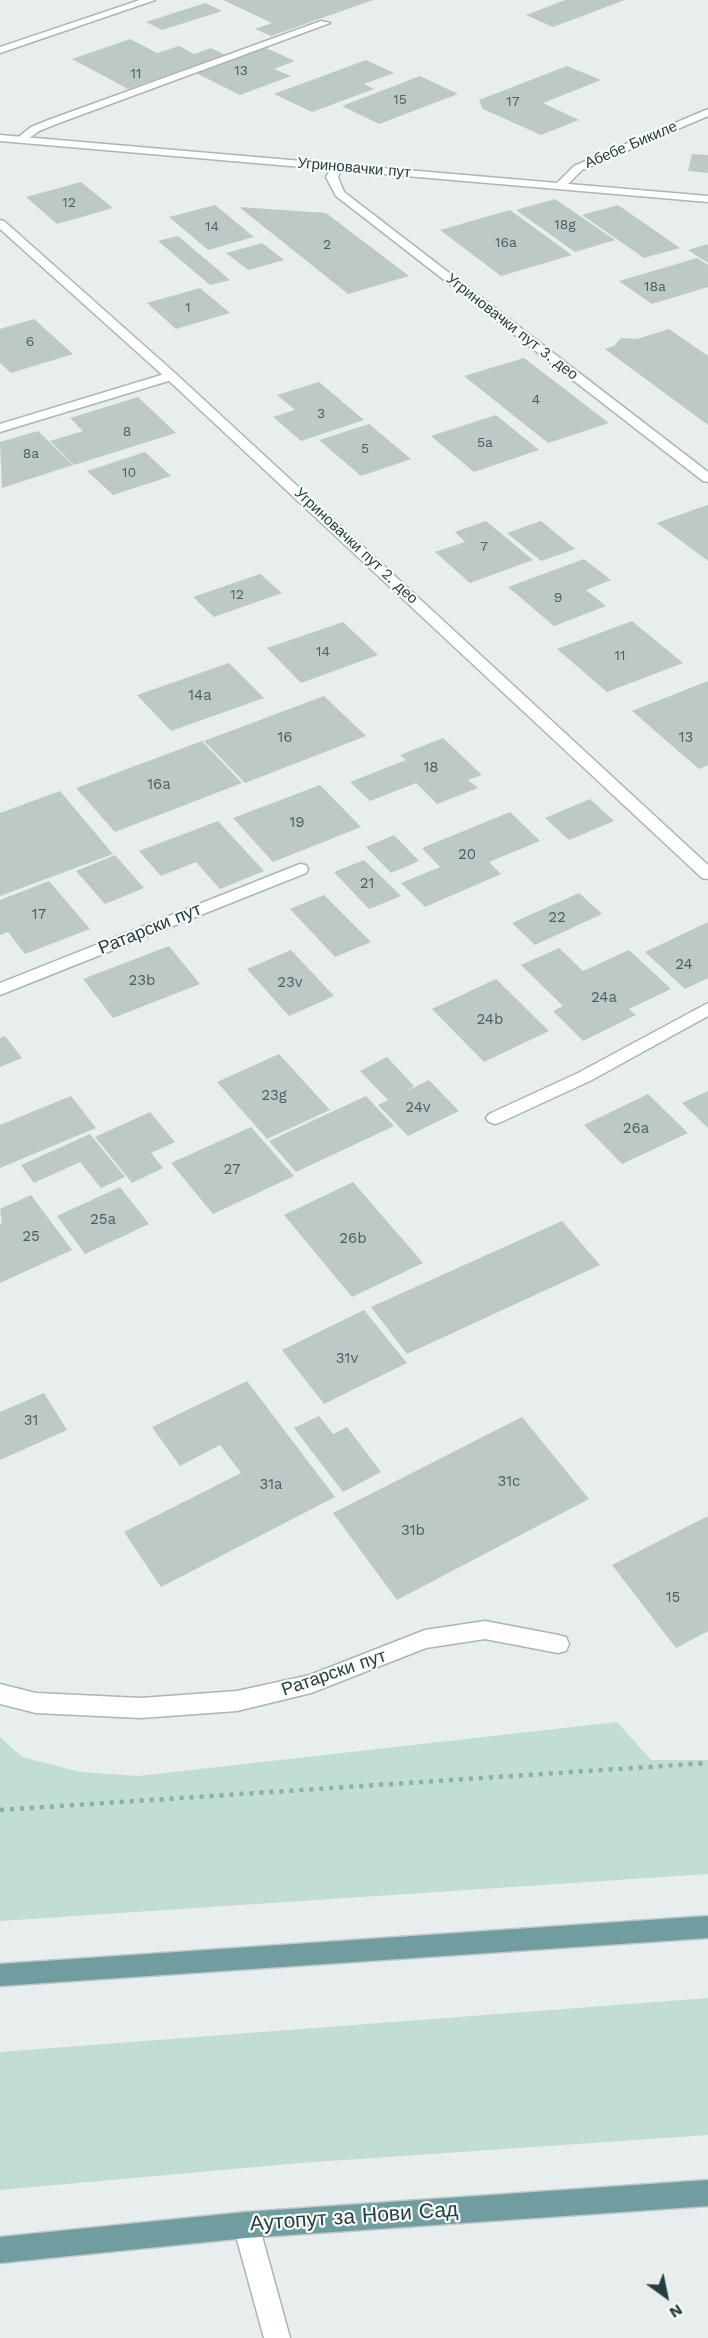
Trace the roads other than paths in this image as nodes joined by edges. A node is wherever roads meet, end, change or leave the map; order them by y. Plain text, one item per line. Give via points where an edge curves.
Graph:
1 (150, 0) edge
2 (325, 23) dead end
3 (0, 50) edge
4 (708, 112) edge
5 (0, 138) edge
6 (21, 140) junction
7 (337, 167) junction
8 (560, 186) junction
9 (708, 198) edge
10 (0, 223) edge
11 (171, 376) junction
12 (0, 428) edge
13 (708, 478) edge
14 (300, 869) dead end
15 (708, 874) edge
16 (0, 989) edge
17 (708, 1009) edge
18 (495, 1118) dead end
19 (558, 1644) dead end
20 (0, 1694) edge
21 (708, 1927) edge
22 (0, 1975) edge
23 (708, 2193) edge
24 (246, 2224) junction
25 (0, 2250) edge
26 (278, 2338) edge

1 - 3 street
2 - 6 street via 45,125
4 - 8 street, Абебе Бикиле via 578,168
5 - 6 street, Угриновачки пут
6 - 7 street, Угриновачки пут
7 - 8 street, Угриновачки пут
7 - 13 street, Угриновачки пут 3. део via 332,177 340,194
8 - 9 street, Угриновачки пут
10 - 11 street, Угриновачки пут 2. део
11 - 12 street
11 - 15 street, Угриновачки пут 2. део
14 - 16 street, Ратарски пут
17 - 18 street via 584,1077
19 - 20 street, Ратарски пут via 485,1630 425,1639 311,1684 237,1701 141,1708 36,1703
21 - 22 main road
23 - 24 main road, Аутопут за Нови Сад
24 - 25 main road, Аутопут за Нови Сад
24 - 26 street

